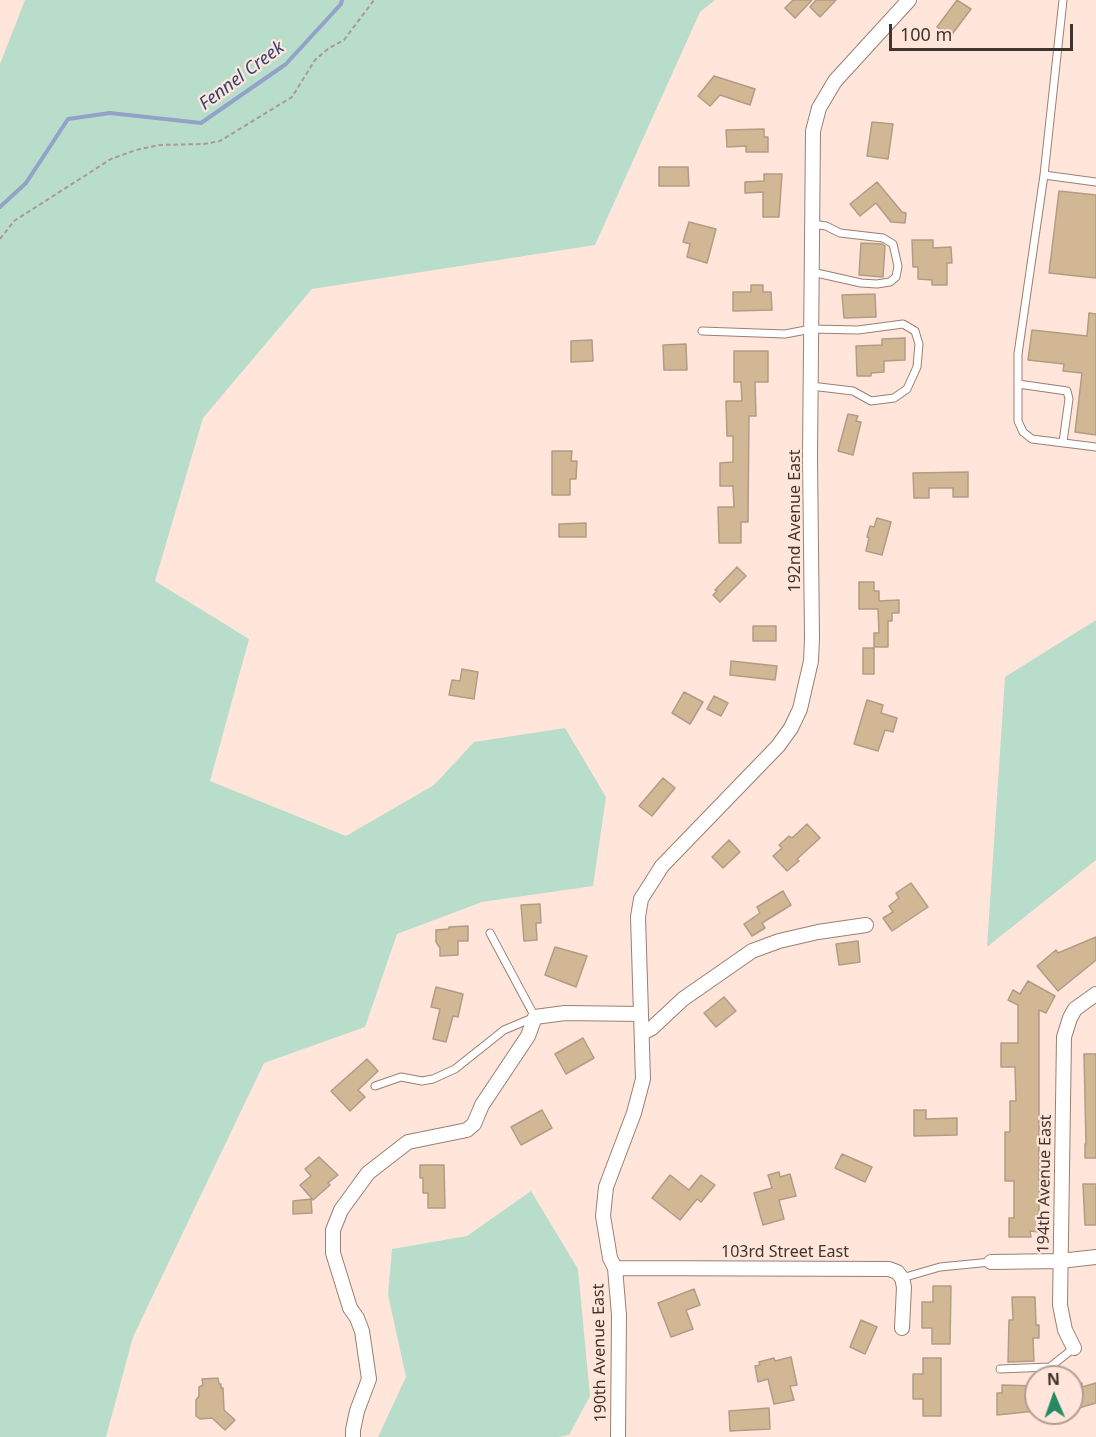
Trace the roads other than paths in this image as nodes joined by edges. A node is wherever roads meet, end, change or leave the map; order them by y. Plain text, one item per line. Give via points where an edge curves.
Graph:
1 (909, 0) edge
2 (1063, 0) edge
3 (1044, 176) junction
4 (1096, 182) edge
5 (812, 224) junction
6 (812, 272) junction
7 (811, 329) junction
8 (702, 331) dead end
9 (1018, 384) junction
10 (811, 386) junction
11 (1063, 442) junction
12 (1096, 447) edge
13 (866, 925) dead end
14 (490, 933) dead end
15 (1096, 994) edge
16 (640, 1014) junction
17 (535, 1017) junction
18 (642, 1034) junction
19 (375, 1086) dead end
20 (1096, 1257) edge
21 (1060, 1261) junction
22 (991, 1262) joint
23 (615, 1268) junction
24 (902, 1278) junction
25 (902, 1328) dead end
26 (1074, 1348) joint
27 (1000, 1369) dead end
28 (353, 1437) edge
29 (618, 1437) edge

1 - 5 street, 192nd Avenue East via 835,81 819,108 813,131
2 - 3 lane
3 - 4 lane
3 - 9 lane via 1018,354
5 - 6 street, 192nd Avenue East
5 - 6 lane via 840,233 883,238 893,244 898,266 896,277 877,284
6 - 7 street, 192nd Avenue East
7 - 8 lane via 785,334
7 - 10 street, 192nd Avenue East
7 - 10 lane via 858,330 903,324 915,331 919,344 917,367 907,389 894,398 871,401 853,391
9 - 11 lane via 1018,422 1023,432 1032,439
9 - 11 lane via 1067,391
10 - 16 street, 192nd Avenue East via 812,638 800,709 778,746 662,866 641,899
11 - 12 lane
13 - 18 street via 789,939 752,951 683,999
14 - 17 lane
15 - 21 street, 194th Avenue East via 1070,1018 1064,1036
16 - 17 street via 565,1013
16 - 18 street
17 - 19 lane via 504,1030 455,1069 433,1079 401,1077
17 - 28 street via 528,1036 482,1105 474,1124 467,1130 408,1142 369,1173 341,1209 333,1230 333,1254 350,1308 362,1331 369,1379 357,1411
18 - 23 street via 640,1094 606,1187 603,1216
20 - 21 street
21 - 22 street
21 - 26 street, 194th Avenue East via 1062,1320
22 - 24 lane via 940,1267
23 - 24 street, 103rd Street East via 879,1268 897,1272
23 - 29 street, 190th Avenue East via 619,1315
24 - 25 street
26 - 27 lane via 1050,1367

